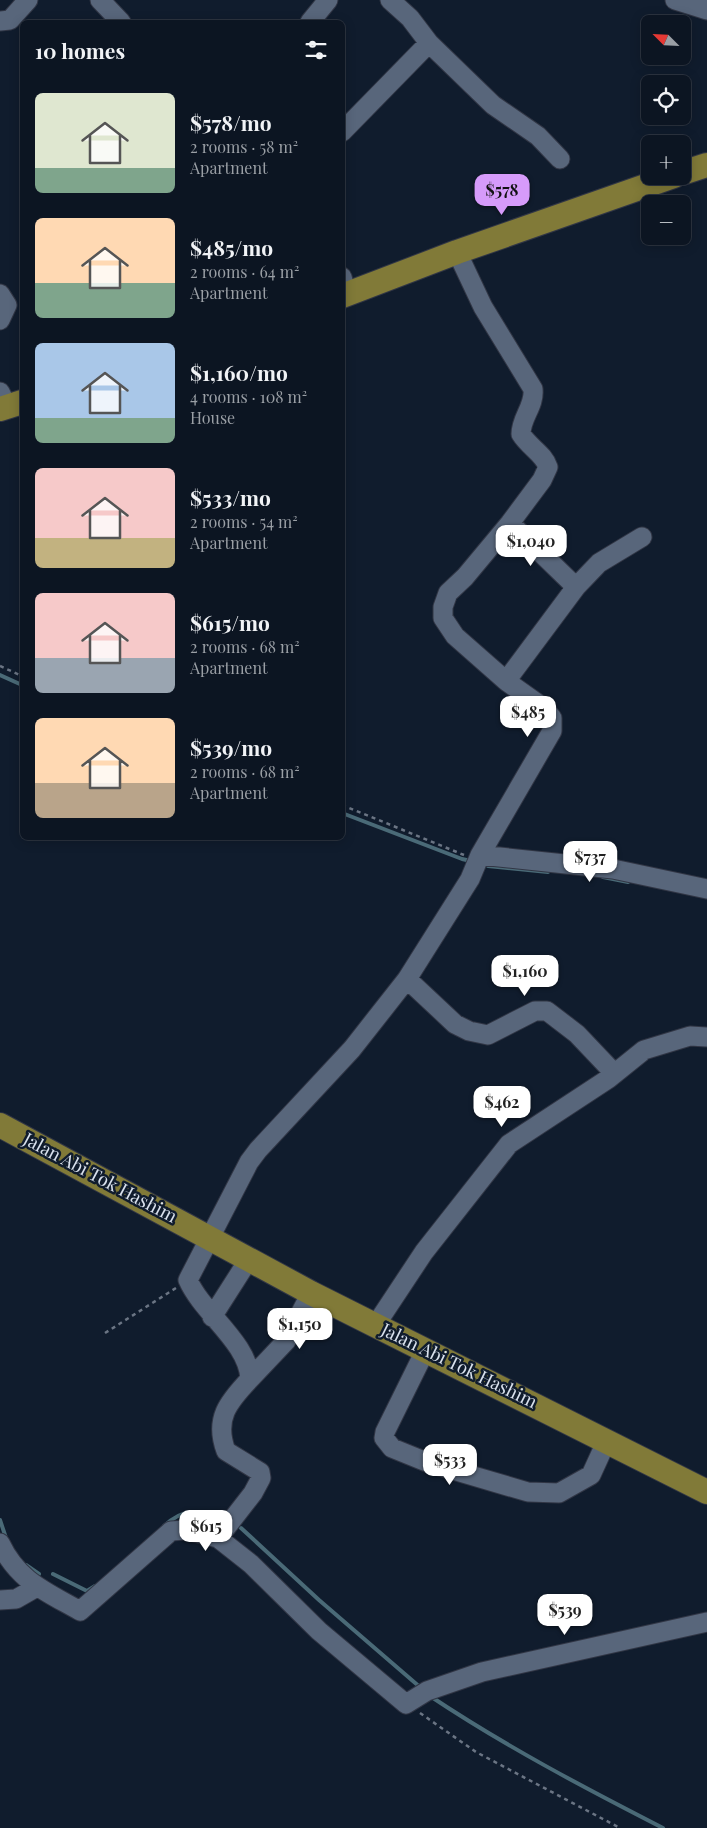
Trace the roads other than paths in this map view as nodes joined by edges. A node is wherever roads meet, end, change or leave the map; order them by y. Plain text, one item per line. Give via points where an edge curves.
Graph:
1 (28, 0) edge
2 (100, 0) edge
3 (328, 0) edge
4 (390, 0) edge
5 (675, 0) edge
6 (707, 10) edge
7 (119, 20) edge
8 (312, 20) edge
9 (0, 22) edge
10 (429, 43) junction
11 (345, 129) edge
12 (560, 159) dead end
13 (707, 165) edge
14 (691, 171) edge
15 (648, 185) edge
16 (457, 252) junction
17 (345, 289) edge
18 (0, 294) edge
19 (0, 320) edge
20 (510, 523) junction
21 (642, 537) dead end
22 (576, 587) junction
23 (506, 681) junction
24 (480, 856) junction
25 (707, 889) edge
26 (407, 979) junction
27 (707, 1037) edge
28 (614, 1073) junction
29 (0, 1125) edge
30 (210, 1237) junction
31 (249, 1259) junction
32 (311, 1293) junction
33 (212, 1317) junction
34 (375, 1326) junction
35 (426, 1349) junction
36 (250, 1379) junction
37 (607, 1440) junction
38 (707, 1492) edge
39 (218, 1538) junction
40 (0, 1543) edge
41 (37, 1587) junction
42 (0, 1600) edge
43 (707, 1622) edge

1 - 9 street via 10,20
2 - 7 street
3 - 8 street
4 - 10 street via 410,18
5 - 6 street
10 - 11 street
10 - 12 street via 493,105 538,136
13 - 14 main road
15 - 16 main road
16 - 17 main road
16 - 20 street via 483,308 533,389 534,397 521,434 546,459 548,468
18 - 19 street via 7,305
20 - 22 street
20 - 23 street via 448,593 443,607 443,618 455,636
21 - 22 street via 599,563
22 - 23 street
23 - 24 street via 544,708 552,718 552,731
24 - 25 street via 614,868
24 - 26 street via 470,879
26 - 28 street via 455,1024 468,1031 488,1035 535,1011 547,1011 578,1034
26 - 30 street via 352,1049 258,1150
27 - 28 street via 690,1036 644,1050
28 - 34 street via 509,1144 424,1252
29 - 30 main road, Jalan Abi Tok Hashim
30 - 31 main road, Jalan Abi Tok Hashim
30 - 33 street via 188,1280 192,1291
31 - 32 main road, Jalan Abi Tok Hashim
31 - 33 street
32 - 34 main road, Jalan Abi Tok Hashim
32 - 36 street via 286,1341
33 - 36 street via 241,1351 249,1367
34 - 35 main road, Jalan Abi Tok Hashim
35 - 37 main road, Jalan Abi Tok Hashim
35 - 37 street via 385,1432 384,1438 392,1448 429,1463 528,1492 559,1493 591,1475
36 - 39 street via 236,1394 220,1428 226,1451 260,1472 262,1478
37 - 38 main road, Jalan Abi Tok Hashim
39 - 41 street via 187,1530 171,1531 80,1611
39 - 43 street via 251,1564 319,1631 415,1698 482,1672
40 - 41 street via 9,1561 26,1581
41 - 42 street via 16,1599

